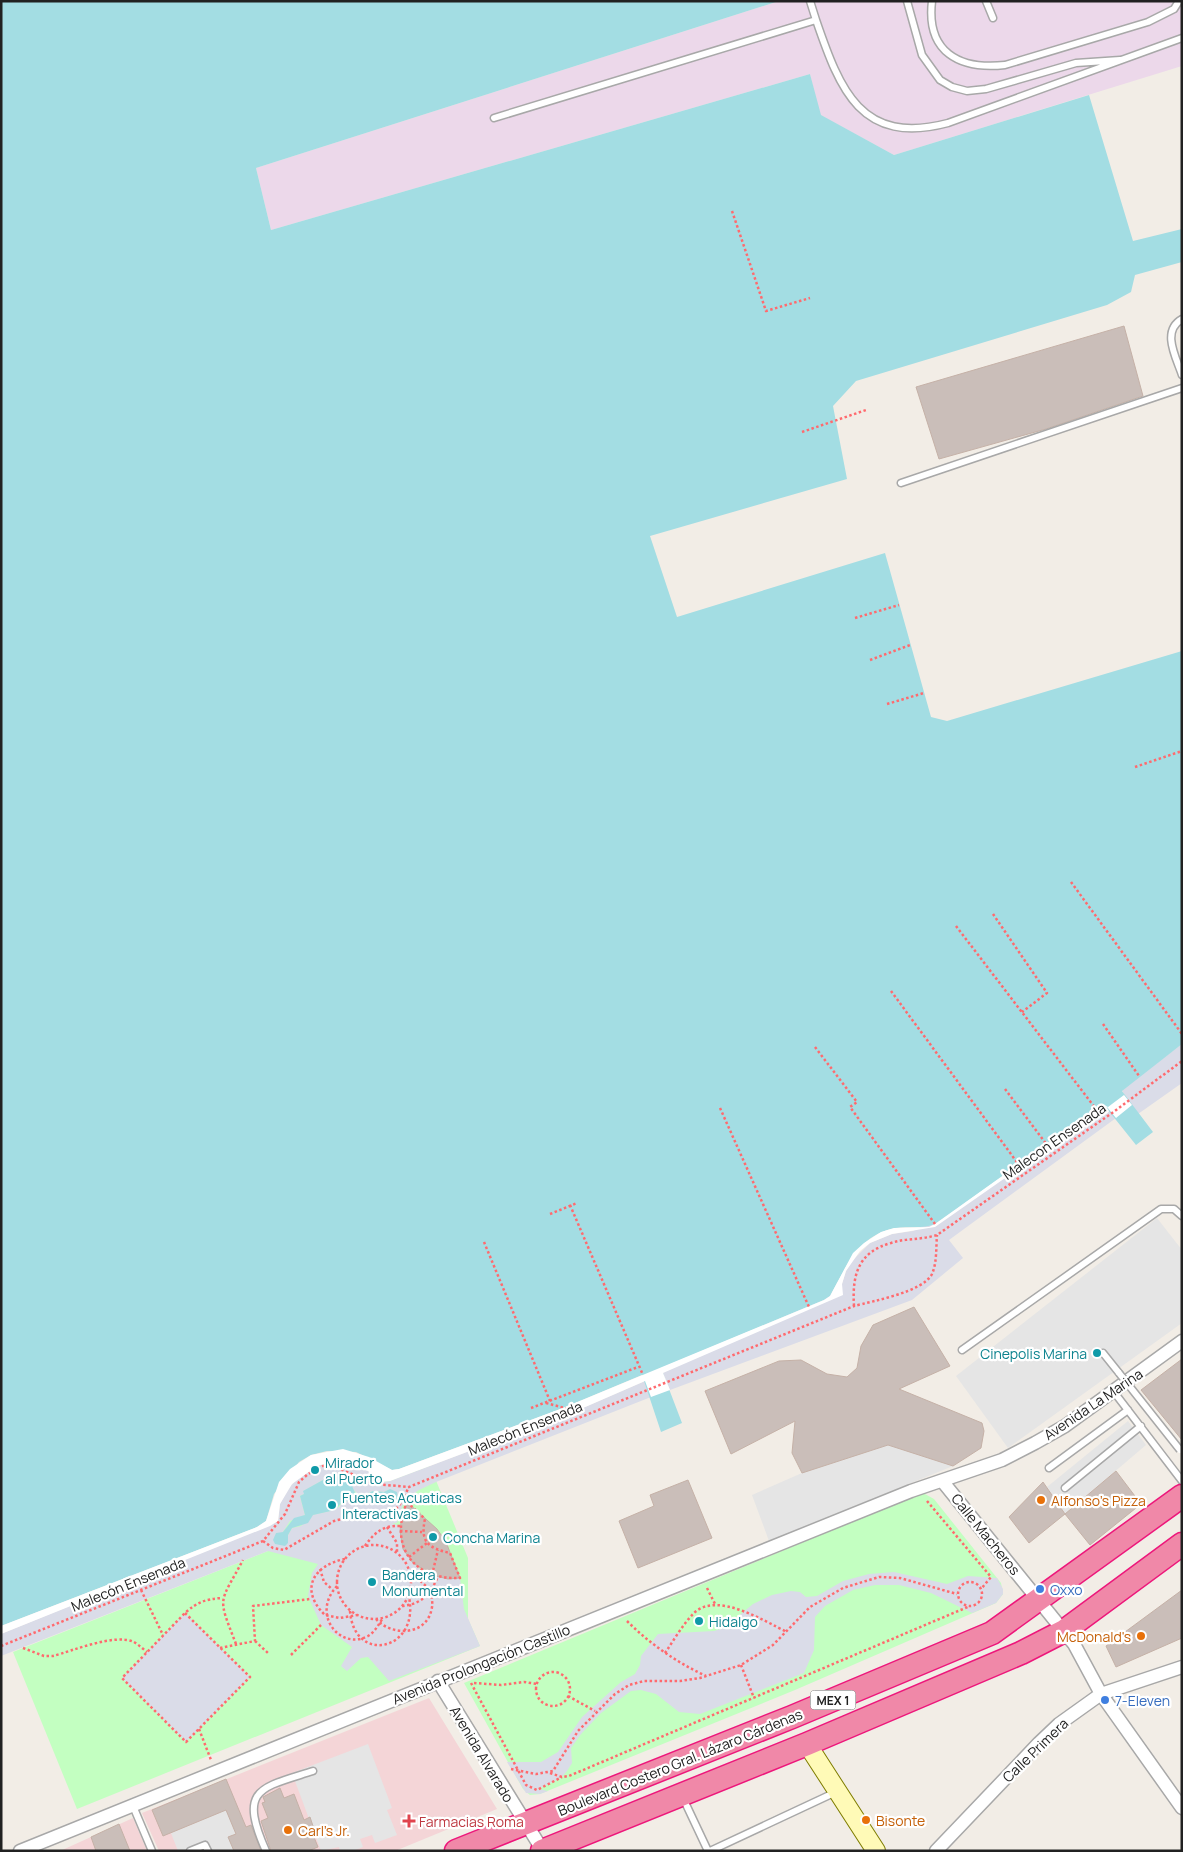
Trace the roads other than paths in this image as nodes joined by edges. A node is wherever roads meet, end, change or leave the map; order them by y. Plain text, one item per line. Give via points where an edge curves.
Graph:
1 (810, 1) edge
2 (907, 1) edge
3 (932, 1) edge
4 (986, 1) edge
5 (1179, 1) edge
6 (993, 18) dead end
7 (816, 20) junction
8 (1182, 38) edge
9 (1125, 60) junction
10 (494, 118) dead end
11 (1182, 318) edge
12 (1182, 375) edge
13 (1182, 388) edge
14 (901, 483) dead end
15 (1182, 1216) edge
16 (1182, 1341) edge
17 (962, 1350) dead end
18 (1103, 1353) dead end
19 (1114, 1392) junction
20 (1128, 1410) junction
21 (1141, 1426) junction
22 (1181, 1452) edge
23 (1049, 1468) dead end
24 (1182, 1481) edge
25 (944, 1482) junction
26 (1065, 1488) dead end
27 (1182, 1496) edge
28 (1182, 1544) edge
29 (1040, 1599) junction
30 (1064, 1631) junction
31 (1182, 1667) edge
32 (438, 1681) junction
33 (1101, 1694) junction
34 (808, 1744) junction
35 (313, 1771) dead end
36 (837, 1791) junction
37 (681, 1795) junction
38 (133, 1806) junction
39 (1182, 1808) edge
40 (525, 1824) junction
41 (20, 1851) edge
42 (152, 1851) edge
43 (190, 1851) edge
44 (208, 1851) edge
45 (266, 1851) edge
46 (456, 1851) edge
47 (542, 1851) edge
48 (709, 1851) edge
49 (876, 1851) edge
50 (936, 1851) edge

1 - 7 lane
2 - 9 lane via 922,55 940,80 952,88 968,91 986,89 1076,63
3 - 5 lane via 936,38 944,52 956,60 984,67 1005,65 1148,22 1174,9
4 - 6 lane
7 - 9 lane via 836,74 858,106 883,124 906,129 924,129 948,123
7 - 10 lane
8 - 9 lane
11 - 12 lane via 1174,326 1170,338
13 - 14 lane
15 - 17 lane via 1174,1209 1161,1209
16 - 19 street, Avenida La Marina
18 - 22 lane, bridge
19 - 20 lane
19 - 25 street, Avenida La Marina via 1036,1443
20 - 21 lane
20 - 23 lane
21 - 24 lane
21 - 26 lane
25 - 29 street, Calle Macheros
25 - 32 street, Avenida Prolongación Castillo via 911,1491
27 - 29 highway, Boulevard Costero Gral. Lázaro Cárdenas / MEX 1
28 - 30 highway, MEX 1
29 - 30 street, Calle Macheros
29 - 40 highway, Boulevard Costero Gral. Lázaro Cárdenas / MEX 1 via 992,1633
30 - 33 street, Calle Macheros
30 - 34 highway, MEX 1 via 1021,1653
31 - 33 street, Calle Primera
32 - 38 street, Avenida Prolongación Castillo
32 - 40 street, Avenida Alvarado
33 - 39 street, Calle Macheros
33 - 50 street, Calle Primera via 1038,1743
34 - 36 main road
34 - 37 highway, MEX 1
35 - 45 lane via 266,1786 257,1794 254,1805 258,1832
36 - 48 lane
36 - 49 main road
37 - 47 highway, MEX 1
37 - 48 lane
38 - 41 street, Avenida Prolongación Castillo
38 - 42 lane
40 - 46 highway, Boulevard Costero Gral. Lázaro Cárdenas / MEX 1
40 - 47 street, Avenida Alvarado
43 - 44 lane via 205,1845

